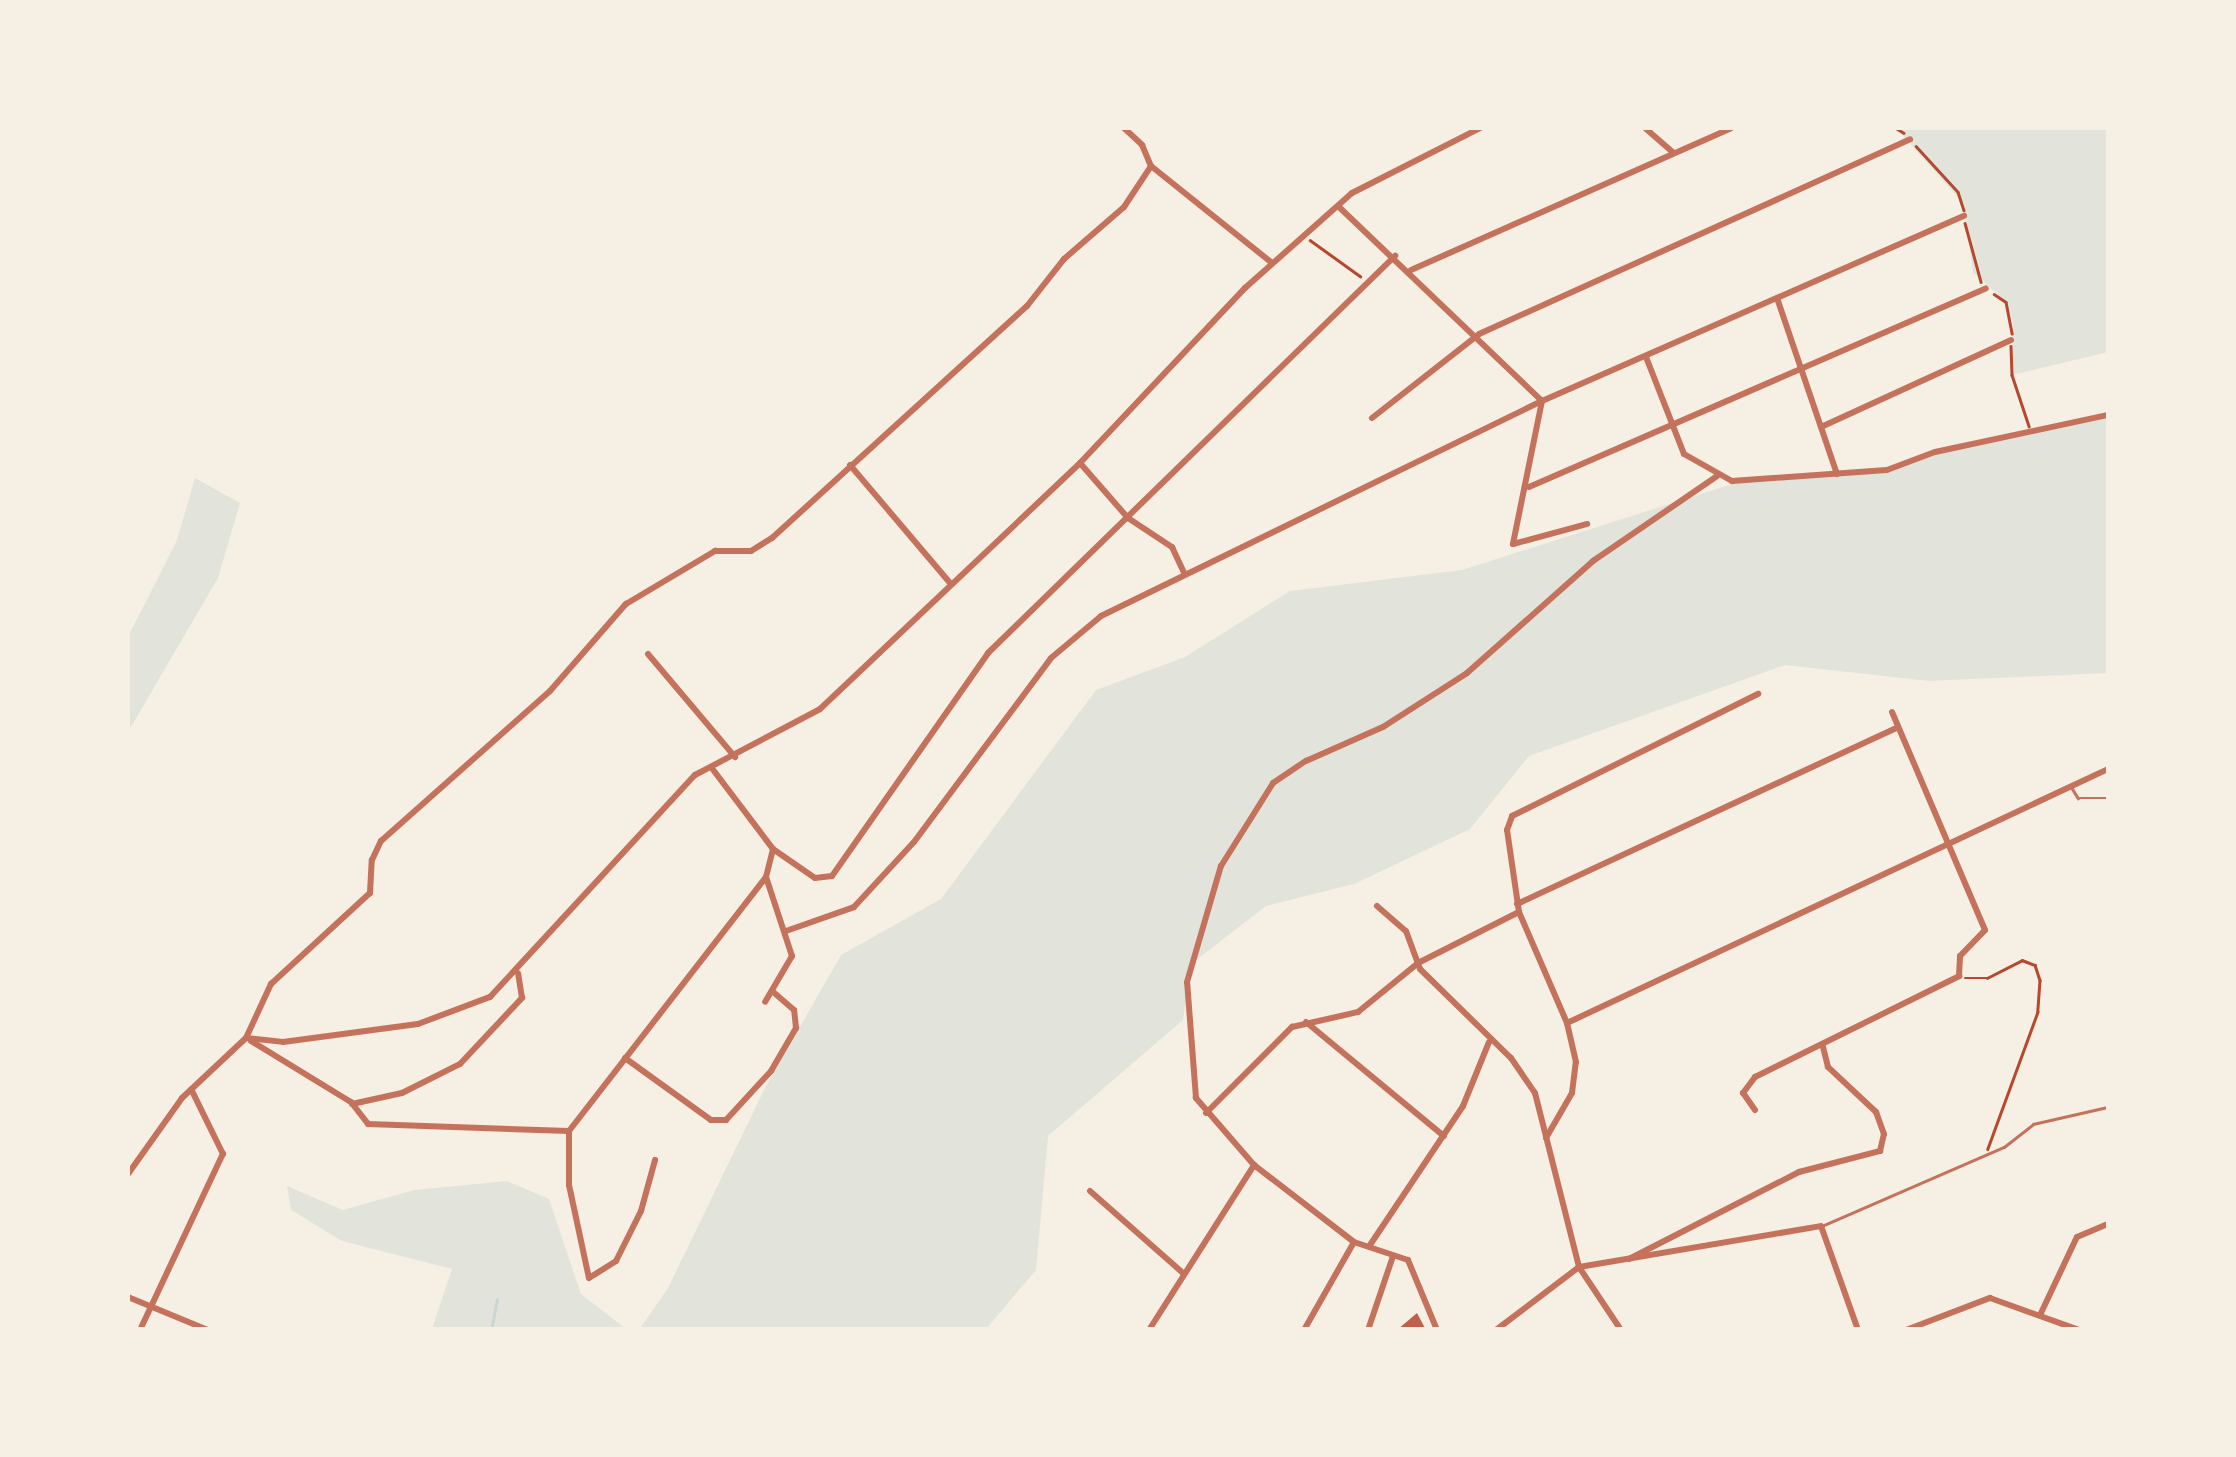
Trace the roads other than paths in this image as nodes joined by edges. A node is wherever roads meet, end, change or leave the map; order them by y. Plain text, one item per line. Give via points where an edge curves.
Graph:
1 (1124, 128) edge
2 (1480, 128) edge
3 (1645, 128) edge
4 (1731, 128) edge
5 (1910, 139) road end
6 (1675, 153) junction
7 (1151, 166) junction
8 (1339, 207) junction
9 (1964, 216) road end
10 (1395, 256) junction
11 (1273, 263) junction
12 (1410, 270) junction
13 (1986, 288) road end
14 (1777, 298) junction
15 (1479, 334) junction
16 (2011, 340) road end
17 (1646, 356) junction
18 (1800, 367) junction
19 (1542, 401) junction
20 (2108, 415) edge
21 (1372, 418) dead end
22 (1674, 424) junction
23 (1821, 426) junction
24 (1080, 463) junction
25 (850, 465) junction
26 (1837, 474) junction
27 (1716, 476) junction
28 (1528, 488) junction
29 (1128, 518) junction
30 (1588, 524) dead end
31 (1184, 572) junction
32 (951, 584) junction
33 (648, 654) dead end
34 (1758, 694) dead end
35 (1892, 712) dead end
36 (1898, 727) junction
37 (735, 757) junction
38 (711, 767) junction
39 (2108, 769) edge
40 (2071, 786) junction
41 (2108, 798) edge
42 (1952, 841) junction
43 (773, 850) junction
44 (766, 877) junction
45 (1377, 906) dead end
46 (1518, 908) junction
47 (786, 930) junction
48 (1418, 963) junction
49 (518, 973) junction
50 (772, 992) junction
51 (766, 1002) dead end
52 (1304, 1020) junction
53 (1566, 1022) junction
54 (246, 1038) junction
55 (1489, 1042) junction
56 (1823, 1047) junction
57 (626, 1058) junction
58 (191, 1089) junction
59 (352, 1104) junction
60 (2108, 1106) edge
61 (1754, 1110) dead end
62 (1206, 1113) junction
63 (569, 1131) junction
64 (1444, 1136) junction
65 (1546, 1138) junction
66 (655, 1160) dead end
67 (1254, 1165) junction
68 (128, 1174) edge
69 (1090, 1191) dead end
70 (2108, 1224) edge
71 (1821, 1226) junction
72 (1354, 1242) junction
73 (1370, 1245) junction
74 (1393, 1256) junction
75 (1624, 1262) junction
76 (1579, 1267) junction
77 (1184, 1274) junction
78 (128, 1297) edge
79 (151, 1305) junction
80 (2042, 1313) junction
81 (140, 1330) edge
82 (208, 1330) edge
83 (1149, 1330) edge
84 (1304, 1330) edge
85 (1368, 1330) edge
86 (1438, 1330) edge
87 (1496, 1330) edge
88 (1621, 1330) edge
89 (1858, 1330) edge
90 (1906, 1330) edge
91 (2079, 1330) edge

1 - 7 street
2 - 8 street via 1352,193
3 - 6 street
4 - 6 street
5 - 15 street
6 - 12 street
7 - 11 street
7 - 25 street via 1124,207 1064,260 1026,306
8 - 10 street
8 - 11 street
9 - 14 street
10 - 12 street
10 - 29 street
11 - 24 street
12 - 15 street
13 - 18 street
14 - 17 street
14 - 18 street
15 - 19 street
15 - 21 street
16 - 23 street
17 - 19 street
17 - 22 street
18 - 22 street
18 - 23 street
19 - 28 street
19 - 31 street
20 - 26 street via 1887,470
22 - 27 street via 1684,454
22 - 28 street
23 - 26 street
24 - 29 street
24 - 32 street
25 - 32 street
25 - 54 street via 759,548 714,551 626,604 550,691 381,841 370,892 271,984
26 - 27 street
27 - 62 street via 1593,561 1466,673 1384,728 1306,760 1273,783 1221,866 1191,964 1193,1080
28 - 30 street via 1510,538 1518,545
29 - 31 street via 1172,547
29 - 43 street via 988,653 832,876 815,878
31 - 47 street via 1101,616 1050,658 914,842 854,907
32 - 37 street via 820,710
33 - 37 street
34 - 46 street via 1512,816 1507,830
35 - 36 street
36 - 42 street
36 - 46 street
37 - 38 street
38 - 43 street
38 - 49 street via 695,775
39 - 40 street
40 - 41 lane via 2078,798
40 - 42 street
42 - 53 street
42 - 56 street via 1986,923 1960,956 1959,976
43 - 44 street
44 - 47 street
44 - 57 street
45 - 48 street via 1406,931
46 - 48 street
46 - 53 street
47 - 50 street via 792,956
48 - 52 street via 1358,1012
48 - 55 street
49 - 54 street via 490,997 449,1017 283,1042
49 - 59 street via 522,998 460,1064 402,1093
50 - 51 street
50 - 57 street via 794,1010 796,1028 771,1071 726,1120 712,1120
52 - 62 street
52 - 64 street
53 - 65 street via 1573,1044 1572,1093
54 - 58 street
54 - 59 street
55 - 64 street
55 - 65 street via 1511,1058 1536,1093
56 - 61 street via 1744,1086
56 - 75 street via 1828,1067 1876,1112 1884,1134 1880,1151 1799,1172
57 - 63 street
58 - 68 street
58 - 79 street via 222,1154
59 - 63 street via 368,1124
60 - 71 lane via 2032,1124 1987,1155
62 - 67 street
63 - 66 street via 569,1185 589,1278 616,1261 641,1211
64 - 73 street via 1382,1218
65 - 76 street
67 - 72 street
67 - 77 street
69 - 77 street
70 - 80 street via 2077,1237
71 - 75 street
71 - 89 street
72 - 73 street
72 - 84 street
73 - 74 street
74 - 85 street
74 - 86 street via 1417,1271
75 - 76 street
76 - 87 street
76 - 88 street
77 - 83 street
78 - 79 street
79 - 81 street
79 - 82 street
80 - 90 street via 1990,1298
80 - 91 street

